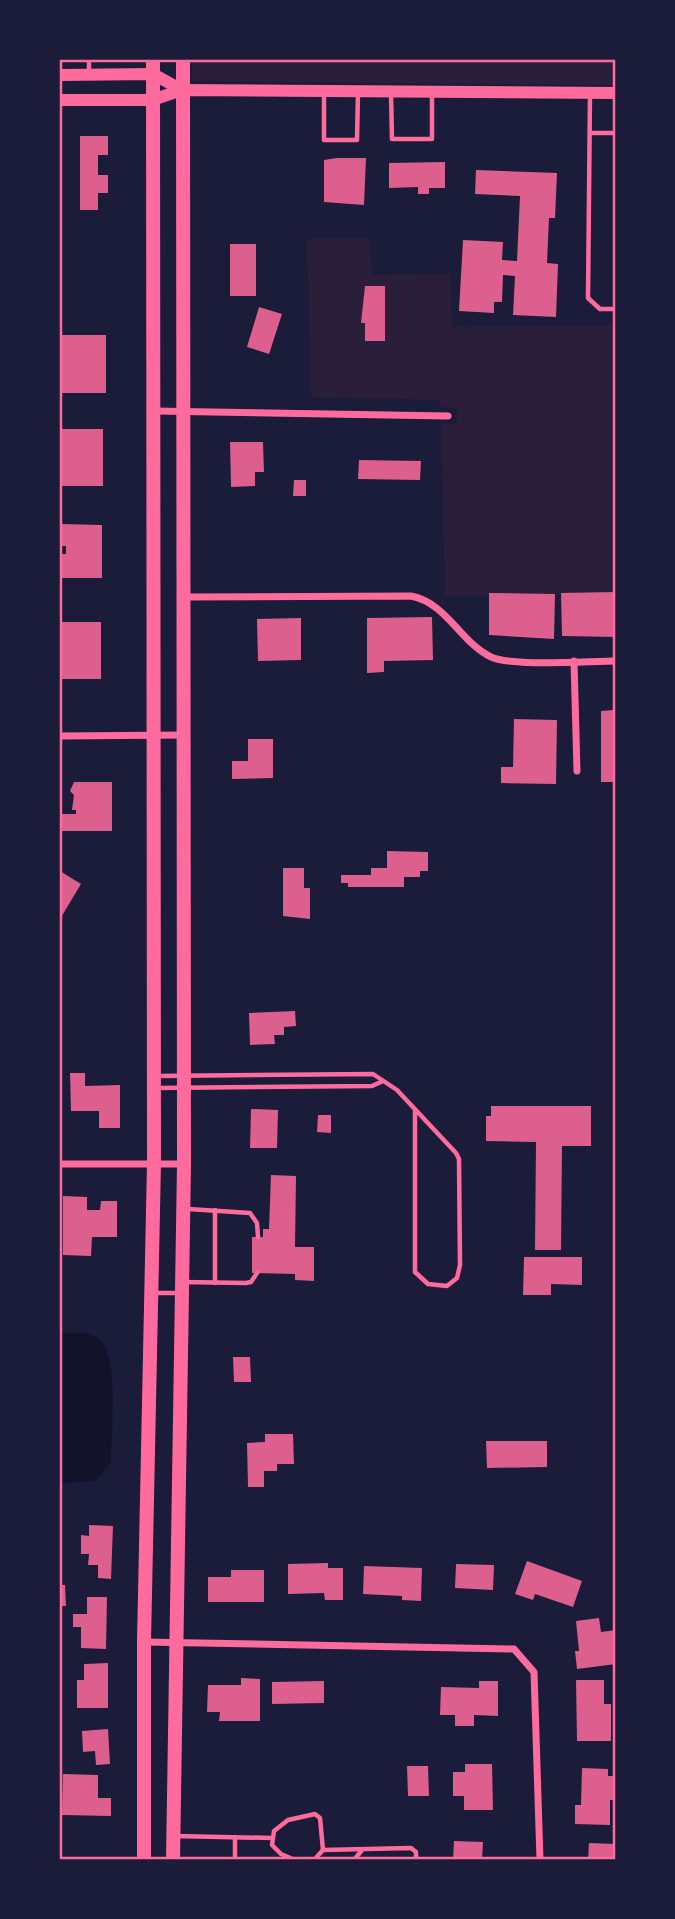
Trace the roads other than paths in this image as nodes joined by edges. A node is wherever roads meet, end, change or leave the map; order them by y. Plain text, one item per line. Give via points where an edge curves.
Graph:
1 (89, 60) edge
2 (183, 60) edge
3 (153, 66) edge
4 (60, 75) edge
5 (89, 75) junction
6 (183, 90) junction
7 (324, 91) junction
8 (358, 91) junction
9 (391, 92) junction
10 (432, 92) junction
11 (590, 93) junction
12 (615, 93) edge
13 (60, 100) edge
14 (152, 100) junction
15 (590, 133) junction
16 (615, 133) edge
17 (615, 309) edge
18 (153, 411) junction
19 (183, 411) junction
20 (448, 415) dead end
21 (185, 597) junction
22 (574, 661) junction
23 (615, 661) edge
24 (153, 735) junction
25 (184, 735) junction
26 (60, 736) edge
27 (577, 771) dead end
28 (384, 1081) junction
29 (154, 1082) junction
30 (184, 1082) junction
31 (415, 1110) junction
32 (154, 1163) junction
33 (60, 1164) edge
34 (184, 1164) junction
35 (183, 1209) junction
36 (215, 1210) junction
37 (258, 1237) dead end
38 (257, 1273) dead end
39 (215, 1283) junction
40 (182, 1287) junction
41 (152, 1293) junction
42 (144, 1642) junction
43 (174, 1642) junction
44 (174, 1836) junction
45 (235, 1837) junction
46 (273, 1838) junction
47 (323, 1850) junction
48 (362, 1850) junction
49 (145, 1860) edge
50 (173, 1860) edge
51 (235, 1860) edge
52 (295, 1860) edge
53 (314, 1860) edge
54 (354, 1860) edge
55 (416, 1860) edge
56 (540, 1860) edge

1 - 5 lane
2 - 6 main road
3 - 5 street
3 - 6 street
3 - 14 main road
4 - 5 street
6 - 7 street
6 - 14 street
6 - 19 main road
7 - 8 street
7 - 8 lane via 324,140 357,140
8 - 9 street
9 - 10 street
9 - 10 lane via 392,139 432,139
10 - 11 street
11 - 12 street
11 - 15 lane
13 - 14 street
14 - 18 main road
15 - 16 lane
15 - 17 lane via 588,298 600,309
18 - 19 street
18 - 24 main road
19 - 20 street
19 - 21 main road
21 - 22 street via 411,596 433,603 478,648 499,660
21 - 25 main road
22 - 23 street
22 - 27 street
24 - 25 street
24 - 26 street
24 - 29 main road
25 - 30 main road
28 - 30 lane via 372,1086
28 - 30 lane via 373,1074
28 - 31 lane
29 - 30 lane
29 - 30 lane
29 - 32 main road
30 - 34 main road
31 - 31 lane via 459,1159 460,1265 457,1278 447,1286 428,1284 415,1272
32 - 33 street
32 - 34 street
32 - 41 main road
34 - 35 main road
35 - 36 lane
35 - 40 main road
36 - 37 lane via 253,1216
36 - 39 lane
38 - 39 lane via 251,1282
39 - 40 lane
40 - 41 lane
40 - 43 main road
41 - 42 main road
42 - 43 street
42 - 49 main road
43 - 44 main road
43 - 56 street via 514,1649 534,1672
44 - 45 lane
44 - 50 main road
45 - 46 lane
45 - 51 lane
46 - 47 lane via 274,1831 288,1820 315,1814 320,1818
46 - 52 lane via 272,1845
47 - 48 lane
47 - 53 lane
48 - 54 lane
48 - 55 lane via 411,1848

